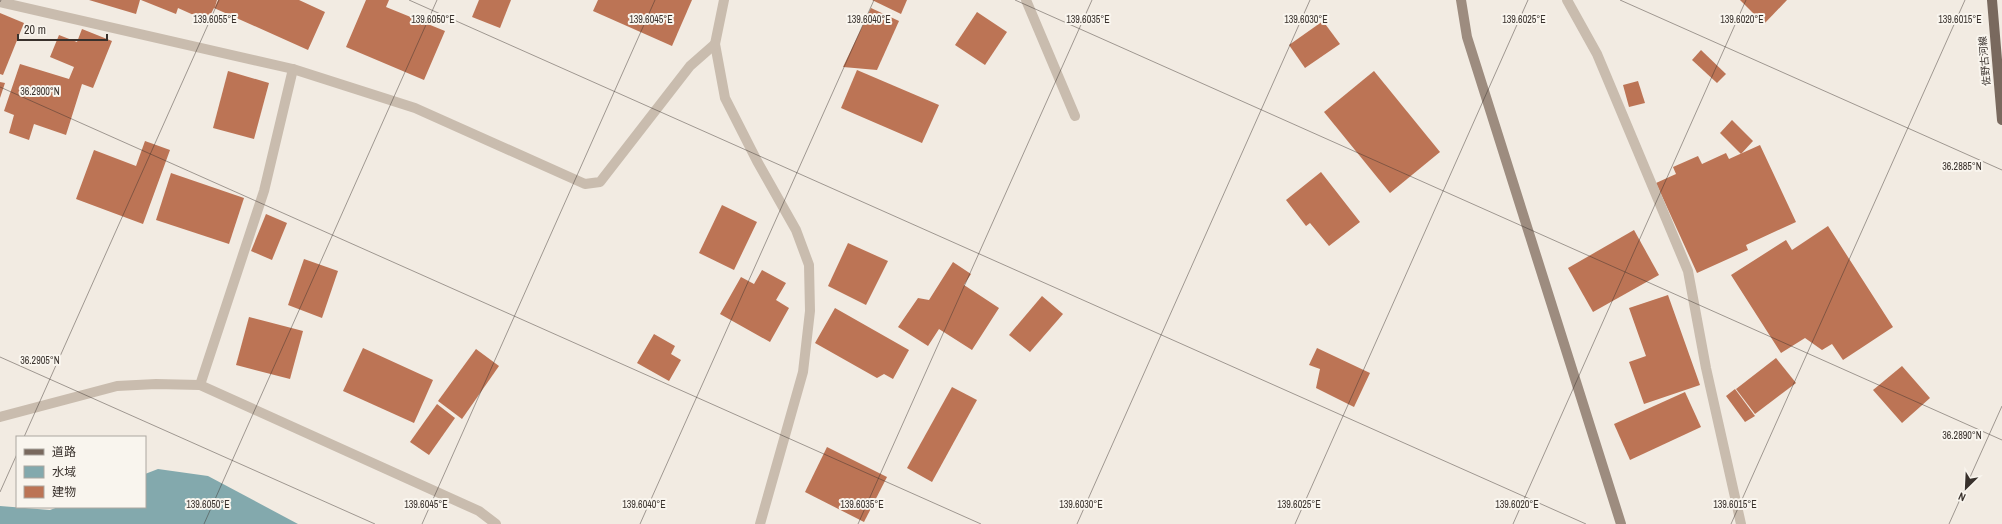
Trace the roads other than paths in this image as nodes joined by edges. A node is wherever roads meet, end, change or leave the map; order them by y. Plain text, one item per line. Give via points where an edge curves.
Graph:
1 (724, 0) edge
2 (1026, 0) edge
3 (1461, 0) edge
4 (1567, 0) edge
5 (1992, 0) edge
6 (0, 2) edge
7 (715, 44) junction
8 (294, 69) junction
9 (1075, 116) dead end
10 (2002, 120) edge
11 (200, 385) junction
12 (0, 417) edge
13 (496, 524) edge
14 (760, 524) edge
15 (1621, 524) edge
16 (1741, 524) edge

1 - 7 street
2 - 9 street
3 - 15 street via 1467,37
4 - 16 street via 1597,54 1688,271 1706,368
5 - 10 main road, 佐野古河線
6 - 8 street
7 - 8 street via 690,66 600,182 585,184 415,108
7 - 14 street via 725,98 796,230 809,265 810,311 803,372
8 - 11 street via 264,191
11 - 12 street via 117,386
11 - 13 street via 479,511

